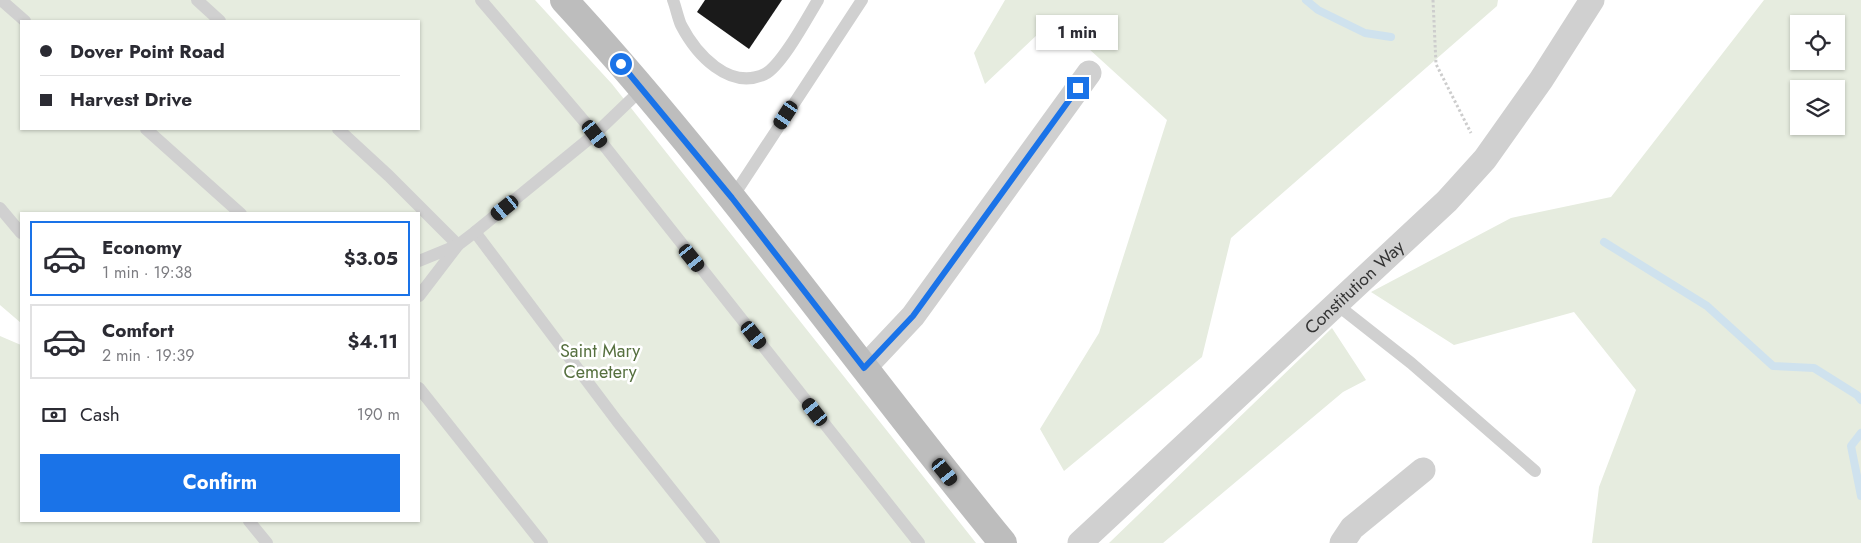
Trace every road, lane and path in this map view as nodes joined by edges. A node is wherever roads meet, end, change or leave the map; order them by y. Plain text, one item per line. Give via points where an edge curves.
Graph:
1 (1, 0) edge
2 (197, 0) edge
3 (481, 0) edge
4 (564, 0) edge
5 (673, 0) edge
6 (818, 0) edge
7 (862, 0) edge
8 (1433, 0) edge
9 (1592, 0) edge
10 (24, 20) edge
11 (219, 20) edge
12 (1089, 72) dead end
13 (643, 88) junction
14 (147, 130) edge
15 (339, 130) edge
16 (595, 134) junction
17 (1485, 159) junction
18 (732, 198) junction
19 (0, 208) edge
20 (239, 212) edge
21 (20, 232) edge
22 (475, 232) junction
23 (458, 245) junction
24 (420, 261) edge
25 (420, 295) edge
26 (1336, 304) junction
27 (864, 368) junction
28 (420, 389) edge
29 (1423, 470) dead end
30 (1535, 471) dead end
31 (250, 522) edge
32 (266, 543) edge
33 (542, 543) edge
34 (714, 543) edge
35 (919, 543) edge
36 (1002, 543) edge
37 (1080, 543) edge
38 (1342, 543) edge

1 - 10 lane
2 - 11 lane
3 - 16 lane
4 - 13 main road
5 - 6 lane via 681,24 710,63 729,76 747,79 765,73 779,61
7 - 18 lane
8 - 17 path via 1436,64
9 - 17 street, Constitution Way
12 - 27 street via 913,316
13 - 16 lane
13 - 18 main road
14 - 20 lane
15 - 23 lane
16 - 22 lane
16 - 35 lane
17 - 26 street, Constitution Way via 1418,230
18 - 27 main road
19 - 21 lane
22 - 23 lane
22 - 34 lane via 617,421
23 - 24 lane
23 - 25 lane
26 - 30 lane
26 - 37 street, Constitution Way
27 - 36 main road
28 - 33 lane
29 - 38 street via 1352,528
31 - 32 lane

